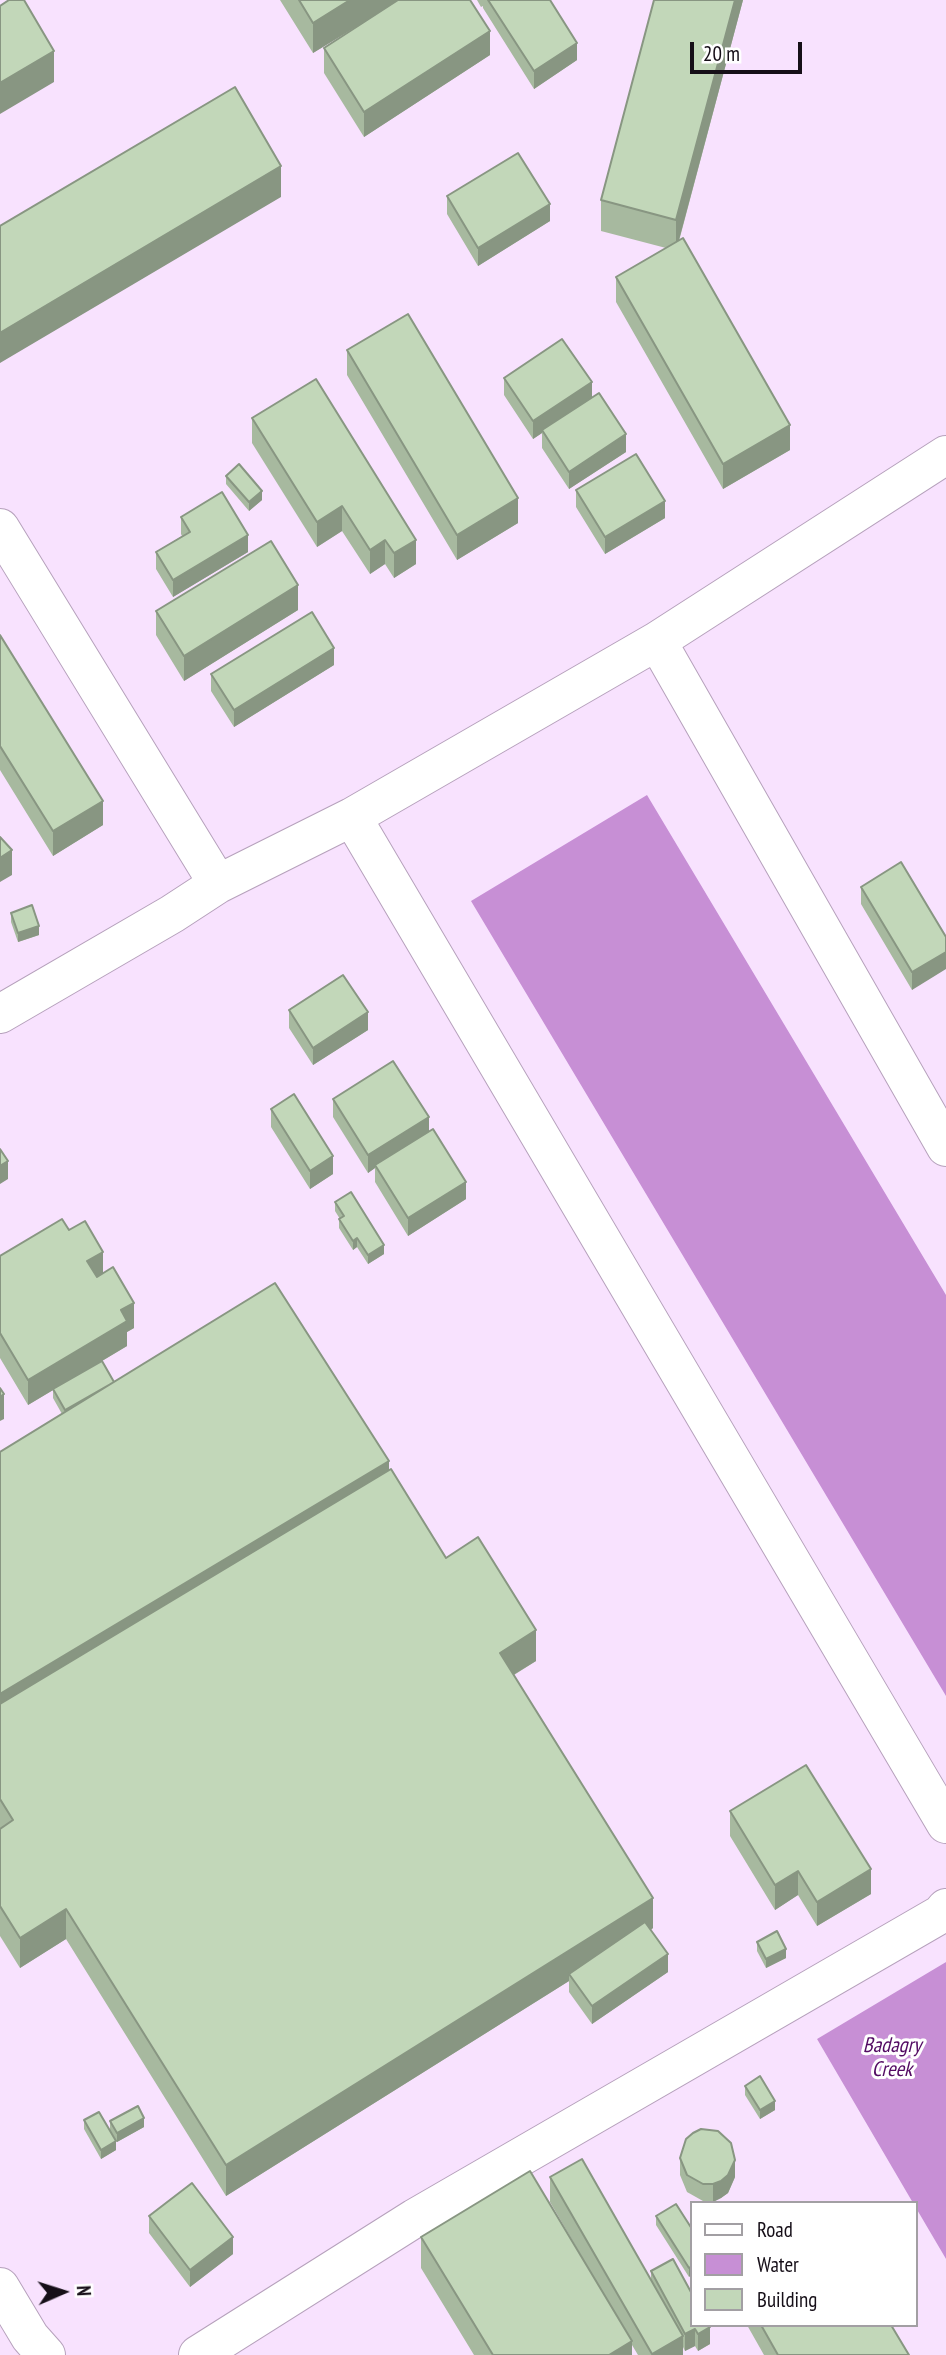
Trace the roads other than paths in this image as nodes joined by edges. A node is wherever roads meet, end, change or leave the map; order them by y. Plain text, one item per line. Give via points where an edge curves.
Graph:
1 (946, 454) edge
2 (0, 528) edge
3 (657, 641) junction
4 (352, 817) junction
5 (218, 884) junction
6 (0, 1014) edge
7 (946, 1147) edge
8 (946, 1824) edge
9 (946, 1908) edge
10 (0, 2287) edge
11 (46, 2355) edge
12 (198, 2355) edge

1 - 3 lane
2 - 5 lane
3 - 4 lane
3 - 7 lane
4 - 5 lane
4 - 8 lane
5 - 6 lane
9 - 12 lane via 415,2218
10 - 11 lane

